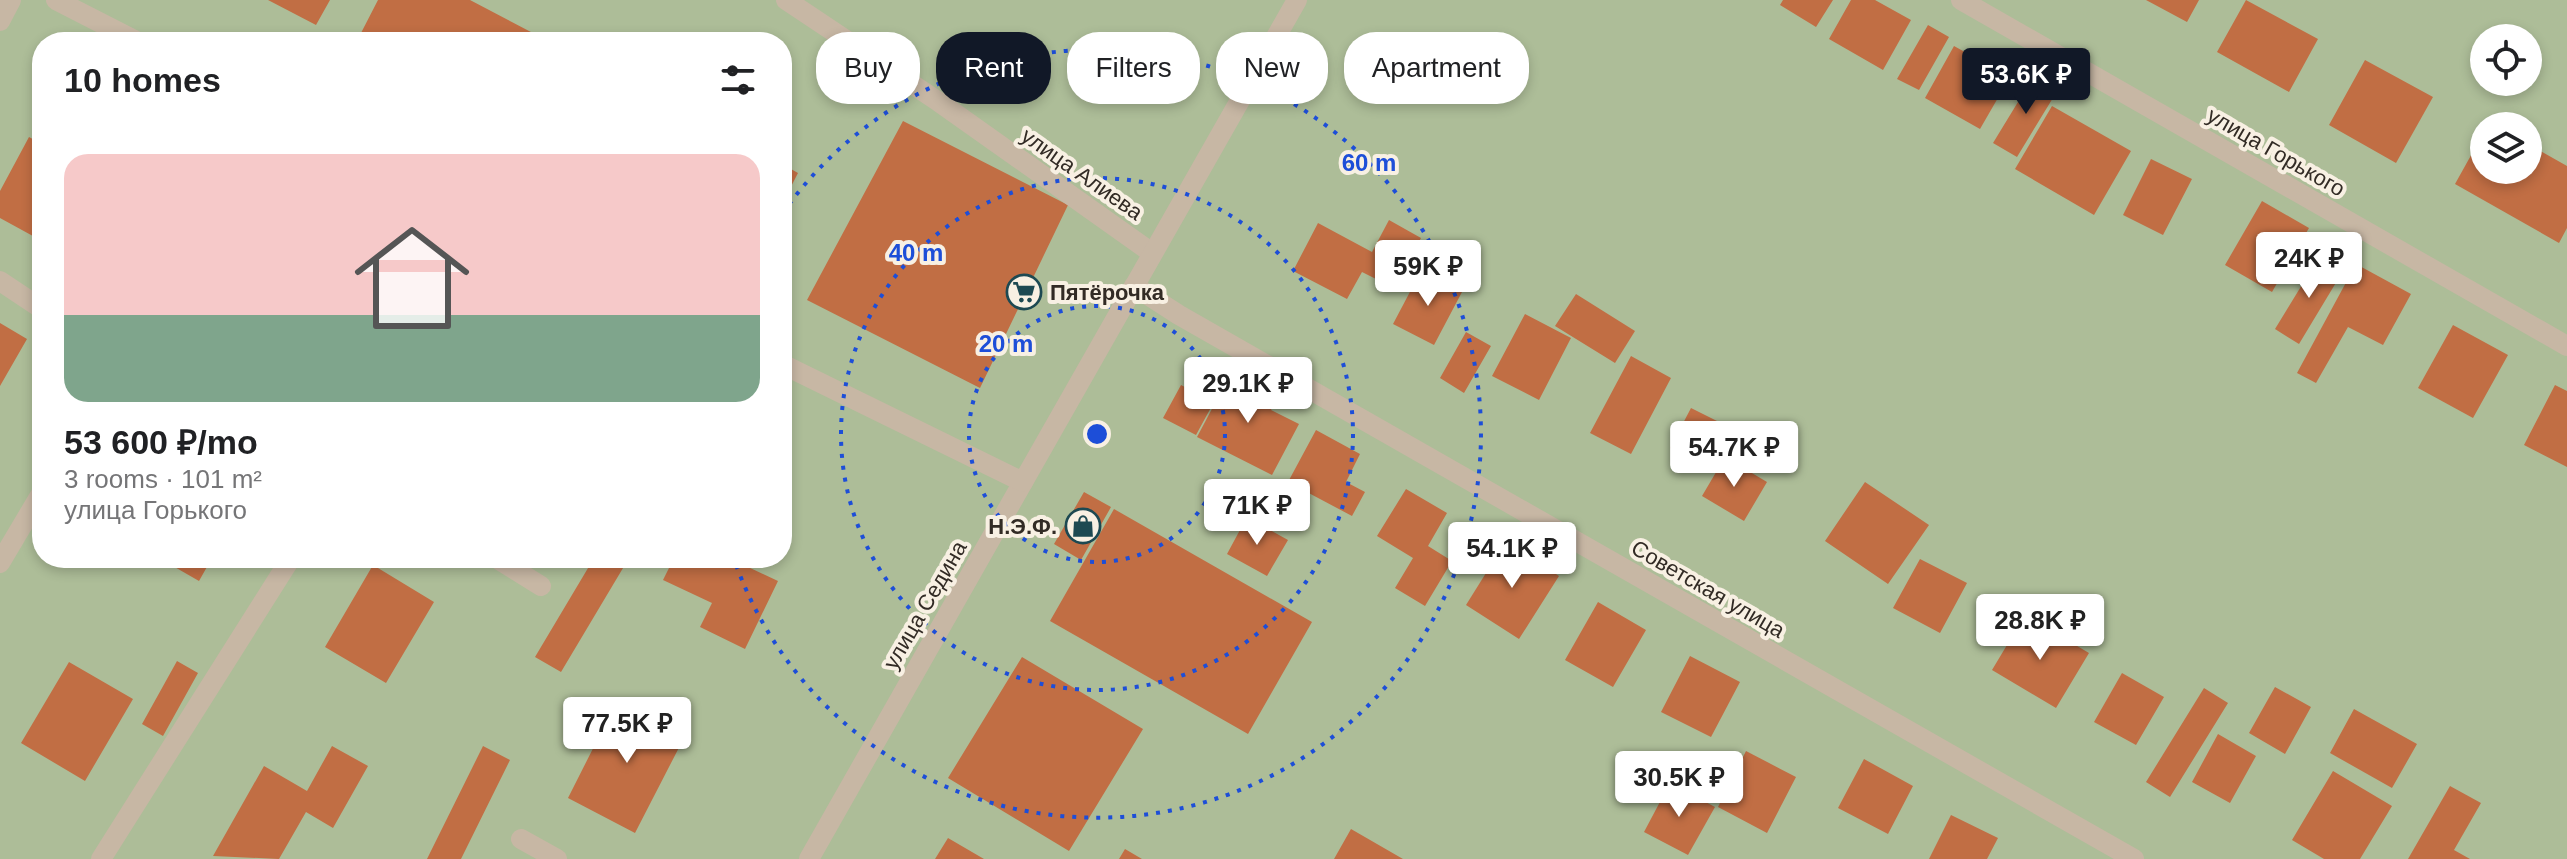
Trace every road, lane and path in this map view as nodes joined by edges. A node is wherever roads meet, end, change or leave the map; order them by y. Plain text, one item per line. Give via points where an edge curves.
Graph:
1 (11, 0) edge
2 (56, 0) edge
3 (786, 0) edge
4 (1297, 0) edge
5 (1961, 0) edge
6 (0, 21) edge
7 (118, 32) edge
8 (1152, 253) junction
9 (0, 281) edge
10 (1134, 286) junction
11 (32, 302) edge
12 (2567, 346) edge
13 (792, 369) edge
14 (1023, 482) junction
15 (32, 509) edge
16 (0, 563) edge
17 (285, 568) edge
18 (512, 568) edge
19 (541, 586) dead end
20 (521, 839) dead end
21 (101, 859) edge
22 (557, 859) edge
23 (809, 859) edge
24 (2134, 859) edge

1 - 6 street
2 - 7 street
3 - 8 street, улица Алиева
4 - 8 street, улица Седина
5 - 12 street, улица Горького
8 - 10 street, улица Седина
9 - 11 street
10 - 14 street, улица Седина
10 - 24 street, Советская улица
13 - 14 street
14 - 23 street, улица Седина
15 - 16 street
17 - 21 street
18 - 19 street
20 - 22 street

